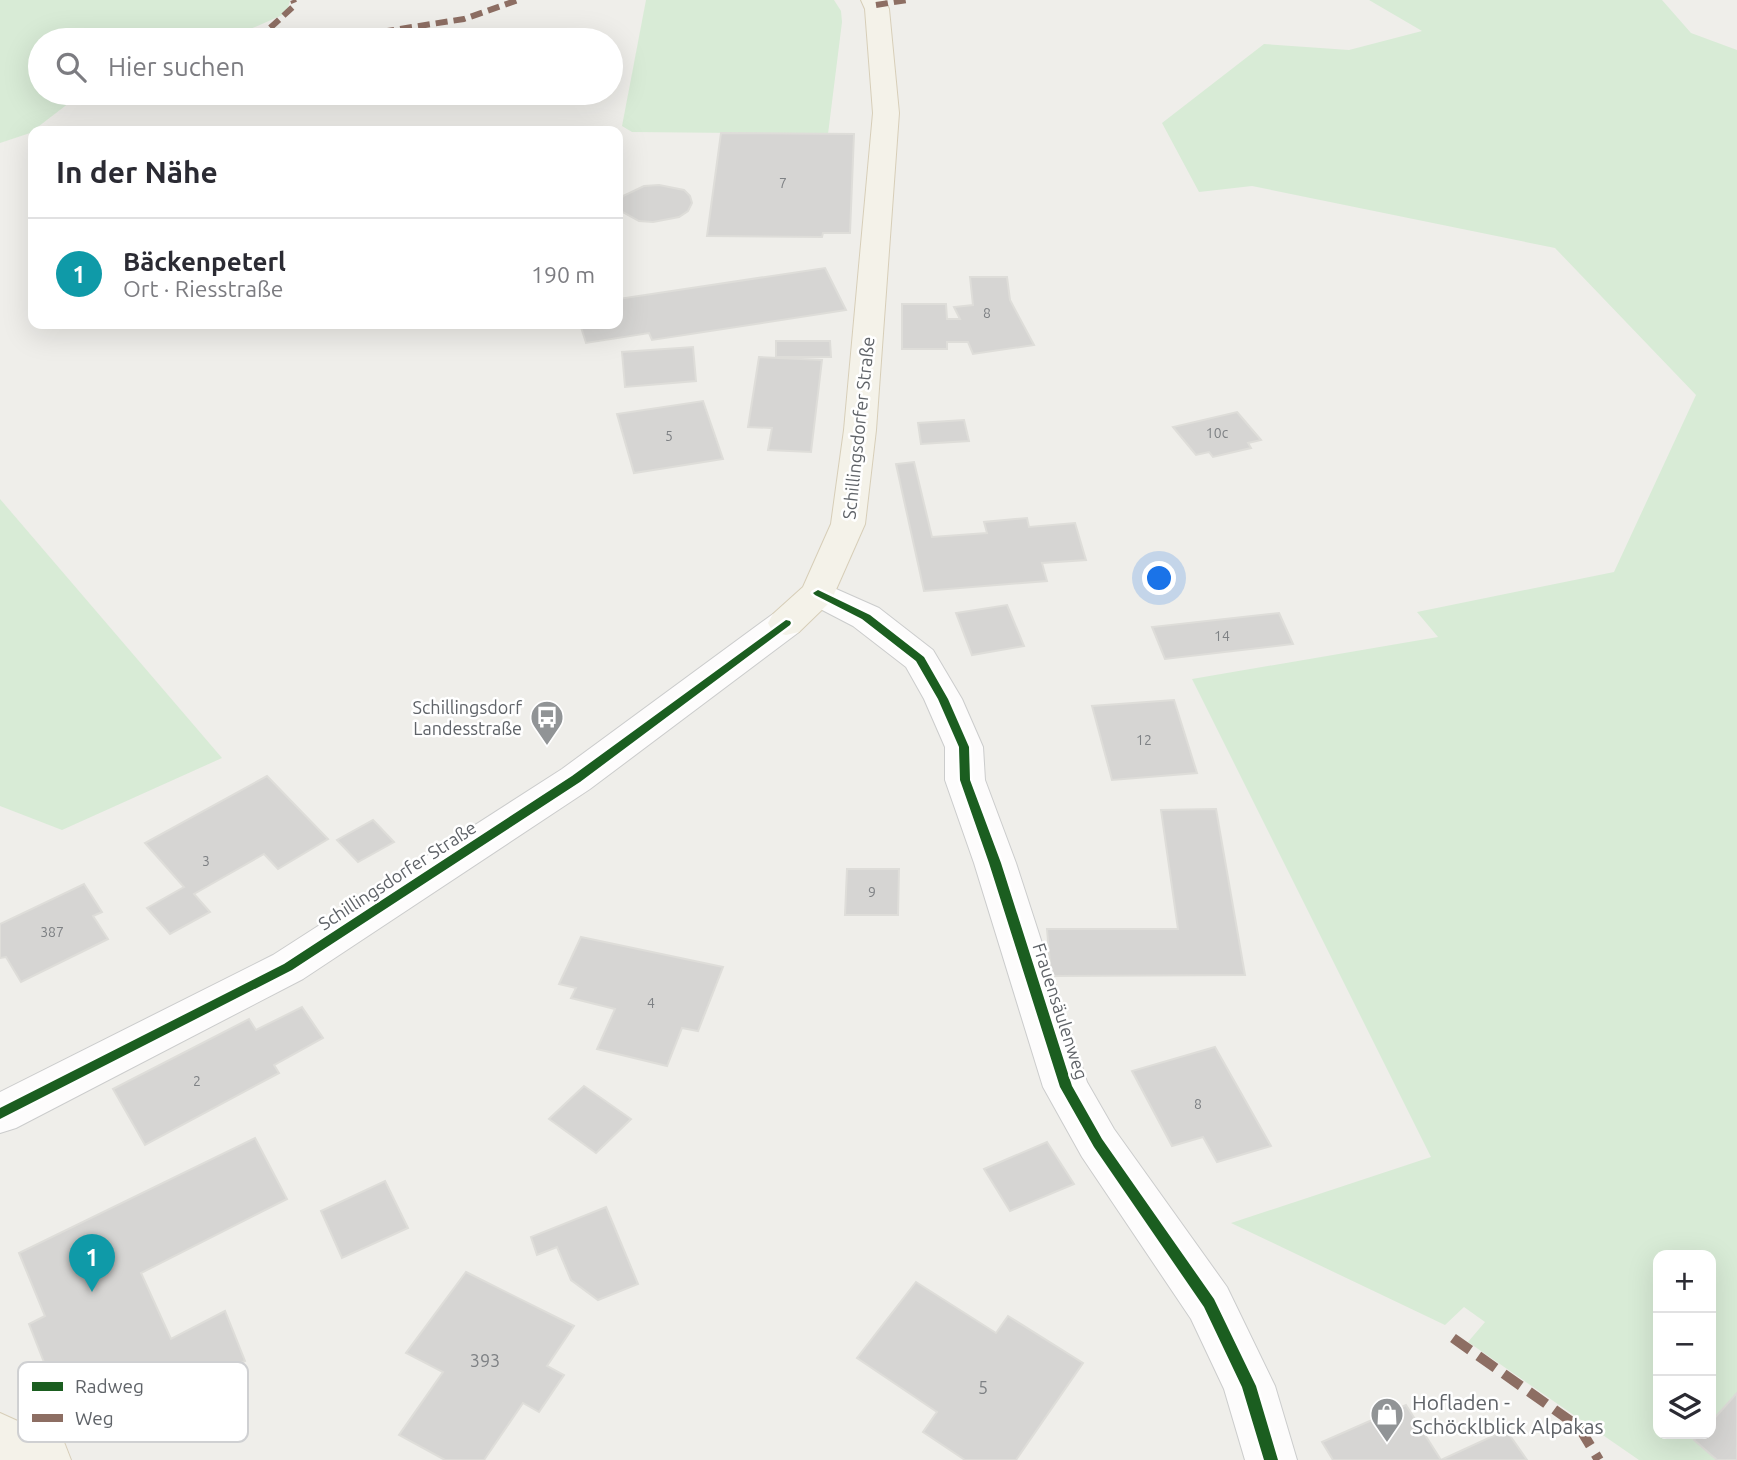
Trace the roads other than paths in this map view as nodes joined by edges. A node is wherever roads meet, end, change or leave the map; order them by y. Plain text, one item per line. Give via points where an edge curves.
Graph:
1 (873, 0) edge
2 (818, 593) junction
3 (786, 623) joint
4 (0, 1114) edge
5 (0, 1438) edge
6 (46, 1460) edge
7 (1271, 1460) edge

1 - 2 main road, Schillingsdorfer Straße via 886,113 860,430 848,524
2 - 3 main road, Schillingsdorfer Straße
2 - 7 street, Frauensäulenweg via 866,617 920,659 943,699 964,747 965,780 1066,1087 1098,1143 1209,1303 1249,1386
3 - 4 street, Schillingsdorfer Straße via 576,779 288,967
5 - 6 main road

